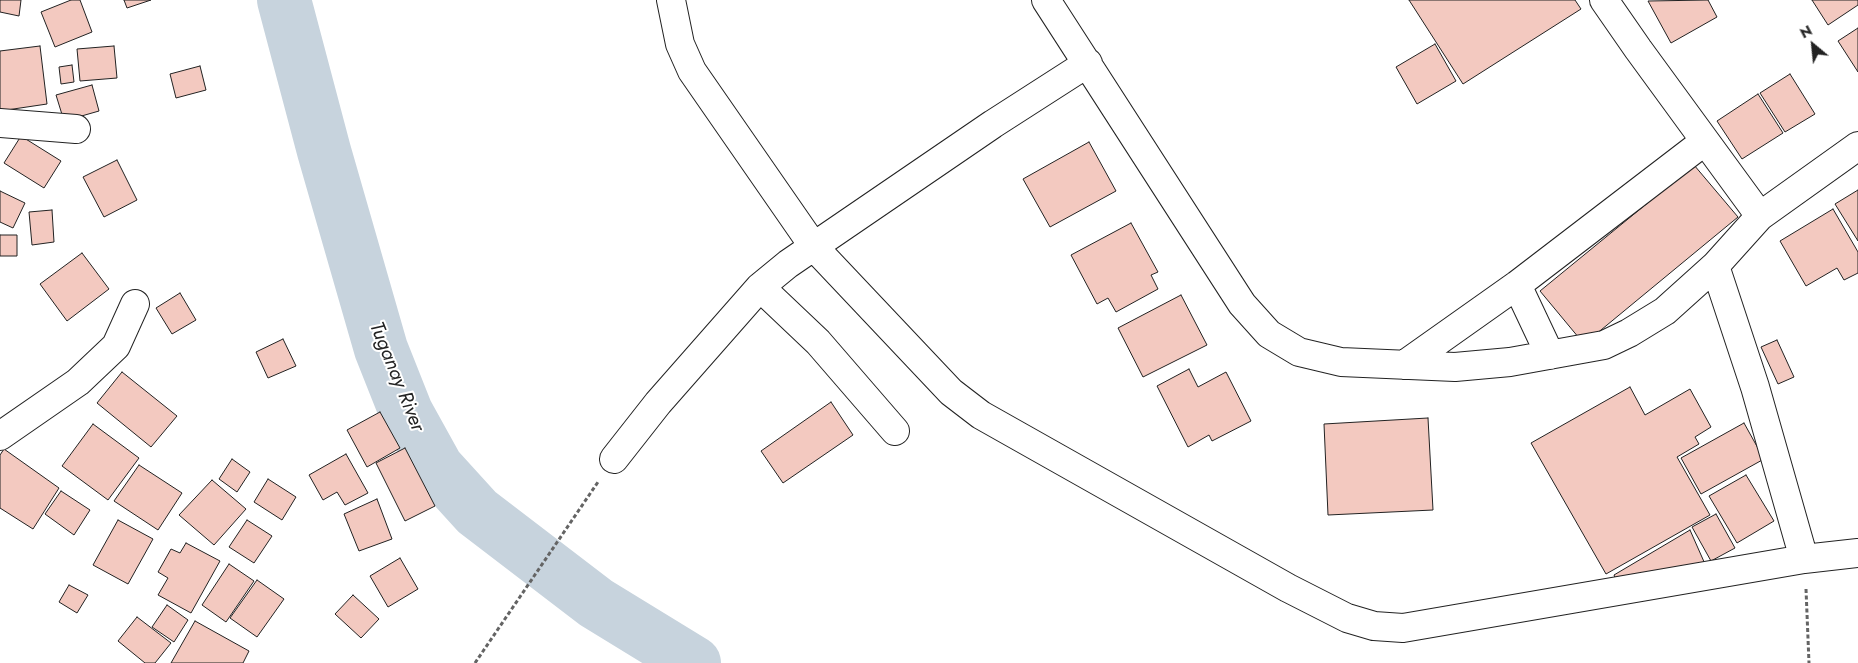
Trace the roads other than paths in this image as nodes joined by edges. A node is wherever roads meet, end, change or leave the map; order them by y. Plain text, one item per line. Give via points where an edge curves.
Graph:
1 (671, 0) edge
2 (1046, 0) edge
3 (1604, 0) edge
4 (1088, 63) junction
5 (0, 124) edge
6 (76, 129) dead end
7 (1705, 141) junction
8 (1858, 146) edge
9 (1760, 216) junction
10 (814, 247) junction
11 (1715, 266) junction
12 (1517, 285) junction
13 (760, 287) junction
14 (135, 304) dead end
15 (1550, 355) junction
16 (1404, 365) junction
17 (895, 431) dead end
18 (0, 436) edge
19 (614, 459) road end
20 (1858, 553) edge
21 (1804, 559) junction

1 - 10 street via 680,44 692,71
2 - 4 street
3 - 7 street
4 - 10 street
4 - 16 street via 1242,304 1269,334 1299,352 1341,362
5 - 6 street
7 - 9 street
7 - 12 street
8 - 9 street
9 - 11 street
10 - 13 street
10 - 21 street via 951,392 981,415 1288,588 1348,618 1374,626 1403,628
11 - 15 street via 1665,311 1629,333 1604,345
11 - 21 street
12 - 15 street
12 - 16 street
13 - 17 street via 818,342
13 - 19 street via 658,403
14 - 18 street via 116,346 78,382
15 - 16 street via 1455,367
20 - 21 street

